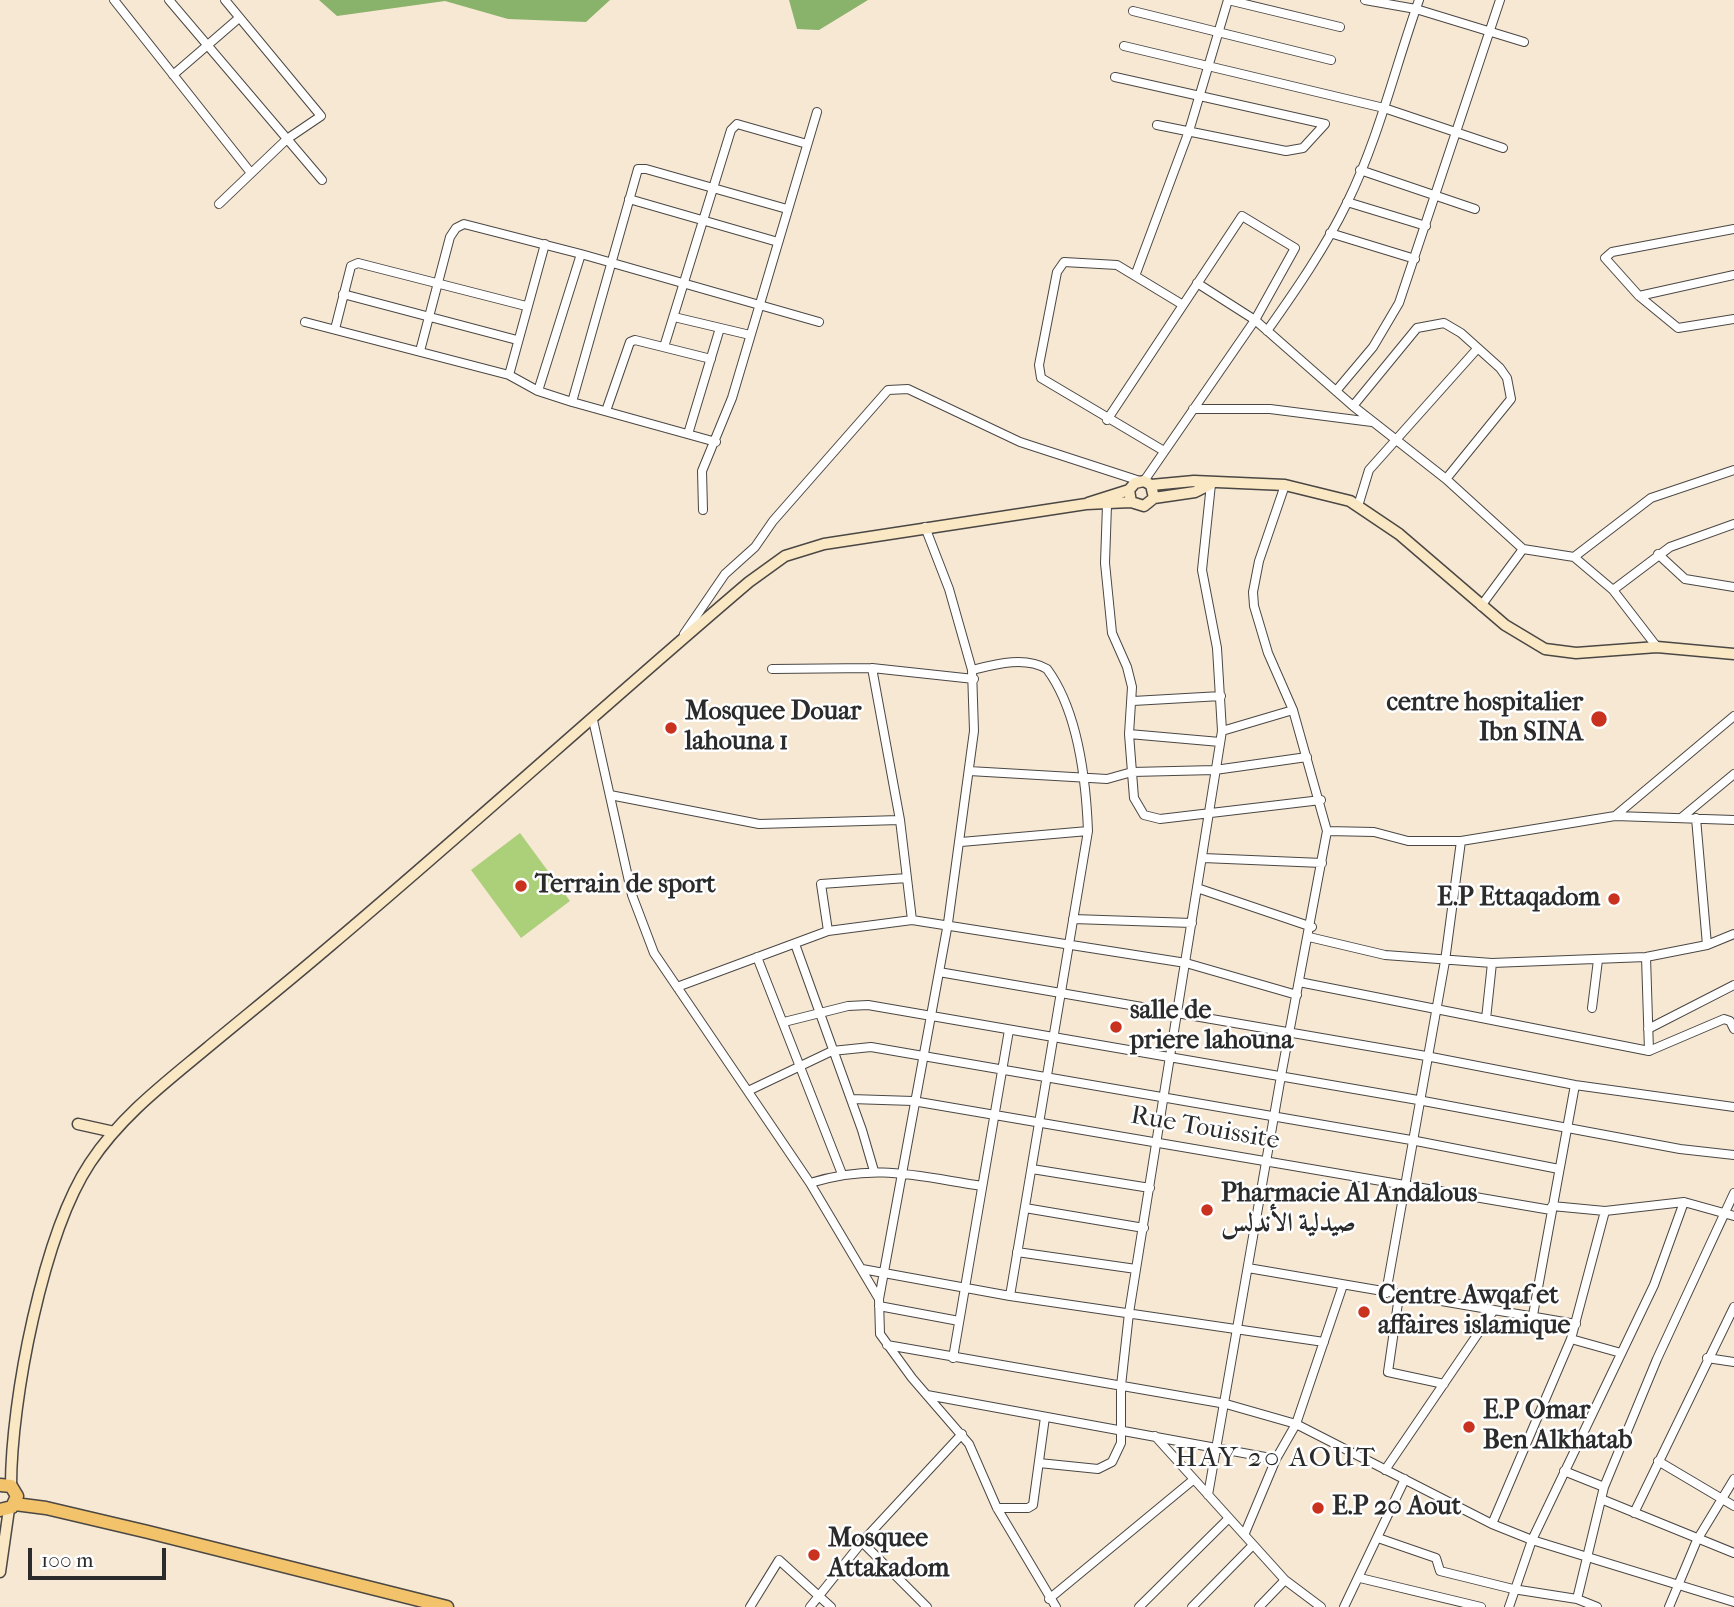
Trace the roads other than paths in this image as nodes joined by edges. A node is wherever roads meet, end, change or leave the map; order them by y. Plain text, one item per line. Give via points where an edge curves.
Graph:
1 (114, 0) edge
2 (169, 0) edge
3 (225, 0) edge
4 (1228, 0) edge
5 (1366, 0) edge
6 (1500, 0) edge
7 (1417, 4) edge
8 (1133, 11) dead end
9 (239, 18) junction
10 (1340, 27) dead end
11 (1490, 32) junction
12 (1218, 34) junction
13 (1524, 42) dead end
14 (208, 46) junction
15 (1124, 46) dead end
16 (1331, 60) dead end
17 (1209, 65) junction
18 (173, 75) junction
19 (1115, 77) dead end
20 (1199, 96) junction
21 (1384, 108) junction
22 (817, 112) dead end
23 (1157, 125) dead end
24 (1457, 130) junction
25 (1189, 131) junction
26 (287, 139) junction
27 (807, 144) junction
28 (1503, 148) dead end
29 (1360, 170) junction
30 (251, 173) junction
31 (322, 180) dead end
32 (713, 188) junction
33 (1436, 195) junction
34 (629, 199) junction
35 (1347, 202) junction
36 (219, 204) dead end
37 (787, 209) junction
38 (1475, 209) dead end
39 (703, 219) junction
40 (1426, 226) junction
41 (1734, 229) edge
42 (1329, 233) junction
43 (778, 242) junction
44 (545, 244) junction
45 (581, 254) junction
46 (1415, 259) junction
47 (612, 263) junction
48 (1734, 275) edge
49 (1135, 276) junction
50 (438, 282) junction
51 (1197, 283) junction
52 (685, 284) junction
53 (343, 294) junction
54 (1639, 296) junction
55 (1183, 305) junction
56 (526, 306) junction
57 (760, 306) junction
58 (429, 317) junction
59 (674, 317) junction
60 (1734, 319) edge
61 (1255, 320) junction
62 (305, 322) dead end
63 (819, 322) dead end
64 (720, 328) junction
65 (335, 329) junction
66 (1267, 331) junction
67 (750, 335) junction
68 (517, 340) junction
69 (664, 346) junction
70 (1477, 349) junction
71 (420, 351) junction
72 (711, 359) junction
73 (509, 374) junction
74 (538, 391) junction
75 (1336, 391) junction
76 (572, 402) junction
77 (1353, 405) junction
78 (1193, 409) junction
79 (606, 411) junction
80 (1107, 420) junction
81 (1375, 422) junction
82 (688, 434) junction
83 (1398, 441) junction
84 (716, 442) junction
85 (1164, 451) junction
86 (1734, 470) edge
87 (1446, 479) junction
88 (1145, 483) junction
89 (1212, 484) junction
90 (1285, 485) junction
91 (1130, 496) junction
92 (1154, 498) junction
93 (1086, 504) junction
94 (1107, 505) junction
95 (1358, 506) junction
96 (703, 510) dead end
97 (1734, 524) edge
98 (925, 527) junction
99 (1523, 549) junction
100 (1658, 554) junction
101 (1574, 556) junction
102 (1734, 587) edge
103 (1613, 590) junction
104 (1481, 606) junction
105 (1657, 647) junction
106 (673, 650) junction
107 (1734, 654) edge
108 (872, 668) junction
109 (772, 669) dead end
110 (973, 674) junction
111 (1221, 696) junction
112 (1133, 701) junction
113 (1293, 710) junction
114 (1734, 716) edge
115 (593, 720) junction
116 (1222, 732) junction
117 (1129, 734) junction
118 (1220, 742) junction
119 (1307, 757) junction
120 (1215, 769) junction
121 (969, 771) junction
122 (1132, 772) junction
123 (1734, 774) edge
124 (1082, 779) junction
125 (610, 795) junction
126 (1321, 800) junction
127 (1209, 815) junction
128 (1615, 816) junction
129 (1681, 818) junction
130 (1696, 818) junction
131 (900, 820) junction
132 (1734, 820) edge
133 (1088, 831) junction
134 (1328, 831) junction
135 (1461, 841) junction
136 (961, 842) junction
137 (1203, 858) junction
138 (1322, 863) junction
139 (907, 878) junction
140 (1197, 888) junction
141 (1073, 919) junction
142 (912, 920) junction
143 (948, 923) junction
144 (1192, 923) junction
145 (1312, 927) junction
146 (828, 931) junction
147 (1734, 934) edge
148 (1309, 937) junction
149 (795, 944) junction
150 (1069, 945) junction
151 (1707, 945) junction
152 (757, 957) junction
153 (1646, 957) junction
154 (1598, 960) junction
155 (1445, 961) junction
156 (1186, 963) junction
157 (1492, 963) junction
158 (939, 972) junction
159 (1299, 982) junction
160 (1734, 985) edge
161 (677, 987) junction
162 (1061, 995) junction
163 (1297, 995) junction
164 (1436, 1008) junction
165 (1592, 1008) dead end
166 (819, 1012) junction
167 (1177, 1014) junction
168 (930, 1016) junction
169 (1486, 1019) junction
170 (784, 1022) junction
171 (1734, 1029) edge
172 (1009, 1030) junction
173 (1648, 1030) junction
174 (1289, 1035) junction
175 (1054, 1038) junction
176 (832, 1051) junction
177 (1649, 1051) junction
178 (924, 1055) junction
179 (1426, 1056) junction
180 (1169, 1058) junction
181 (801, 1064) junction
182 (1002, 1070) junction
183 (1281, 1076) junction
184 (1046, 1078) junction
185 (1575, 1086) junction
186 (748, 1091) junction
187 (1163, 1097) junction
188 (851, 1099) junction
189 (1419, 1100) junction
190 (913, 1101) junction
191 (1734, 1107) edge
192 (996, 1115) junction
193 (1274, 1116) junction
194 (1039, 1122) junction
195 (78, 1124) dead end
196 (1567, 1128) junction
197 (114, 1132) junction
198 (1411, 1140) junction
199 (1155, 1142) junction
200 (1734, 1155) edge
201 (1267, 1161) junction
202 (1032, 1169) junction
203 (1559, 1169) junction
204 (874, 1171) junction
205 (901, 1173) junction
206 (842, 1174) junction
207 (810, 1183) junction
208 (982, 1186) junction
209 (1404, 1186) junction
210 (1150, 1188) junction
211 (1734, 1193) edge
212 (1684, 1202) junction
213 (1025, 1208) junction
214 (1552, 1208) junction
215 (1605, 1211) junction
216 (1731, 1214) edge
217 (1144, 1228) junction
218 (1017, 1252) junction
219 (1248, 1268) junction
220 (862, 1269) junction
221 (1136, 1269) junction
222 (884, 1273) junction
223 (1343, 1285) junction
224 (964, 1288) junction
225 (1386, 1293) junction
226 (1010, 1296) junction
227 (1399, 1296) junction
228 (879, 1303) junction
229 (1734, 1307) edge
230 (1493, 1310) junction
231 (1129, 1313) junction
232 (1534, 1315) junction
233 (959, 1321) junction
234 (1576, 1324) junction
235 (1238, 1329) junction
236 (1571, 1339) junction
237 (1324, 1342) junction
238 (887, 1345) junction
239 (1621, 1353) junction
240 (953, 1358) junction
241 (1707, 1358) junction
242 (1734, 1362) edge
243 (1444, 1384) junction
244 (1121, 1386) junction
245 (927, 1395) junction
246 (1226, 1404) junction
247 (1045, 1417) junction
248 (1296, 1424) junction
249 (1122, 1430) junction
250 (962, 1434) junction
251 (1155, 1436) junction
252 (1219, 1447) junction
253 (1276, 1459) junction
254 (1658, 1461) junction
255 (1039, 1463) junction
256 (1385, 1470) junction
257 (1564, 1471) junction
258 (1405, 1479) junction
259 (1734, 1479) edge
260 (1193, 1480) junction
261 (1604, 1487) junction
262 (1209, 1495) junction
263 (6, 1498) edge
264 (1601, 1499) junction
265 (1719, 1499) junction
266 (1734, 1506) edge
267 (997, 1508) junction
268 (1634, 1513) junction
269 (1229, 1518) junction
270 (1492, 1524) junction
271 (1245, 1533) junction
272 (1378, 1538) junction
273 (1532, 1540) junction
274 (1697, 1540) junction
275 (862, 1542) junction
276 (1253, 1545) junction
277 (1734, 1553) edge
278 (1588, 1556) junction
279 (1, 1559) edge
280 (0, 1572) edge
281 (1360, 1578) junction
282 (1285, 1580) junction
283 (1681, 1583) junction
284 (1513, 1589) junction
285 (819, 1594) junction
286 (1049, 1599) junction
287 (1577, 1599) junction
288 (1734, 1602) edge
289 (1592, 1606) edge
290 (447, 1607) edge
291 (750, 1607) edge
292 (810, 1607) edge
293 (831, 1607) edge
294 (927, 1607) edge
295 (1056, 1607) edge
296 (1139, 1607) edge
297 (1192, 1607) edge
298 (1259, 1607) edge
299 (1321, 1607) edge
300 (1344, 1607) edge
301 (1482, 1607) edge
302 (1509, 1607) edge
303 (1669, 1607) edge

1 - 18 street
2 - 14 street
3 - 9 street
4 - 10 street
4 - 12 street
5 - 7 street
6 - 11 street
7 - 11 street
7 - 21 street
8 - 12 street
9 - 14 street
9 - 26 street via 321,116
11 - 13 street
11 - 24 street
12 - 16 street
12 - 17 street
14 - 18 street
14 - 26 street
15 - 17 street
17 - 20 street
17 - 21 street
18 - 30 street
19 - 20 street
20 - 25 street
20 - 25 street via 1325,124 1303,148 1286,151
21 - 24 street
21 - 29 street
22 - 27 street
23 - 25 street
24 - 28 street
24 - 33 street
25 - 49 street
26 - 30 street
26 - 31 street
27 - 32 street via 737,124 731,130
27 - 37 street
29 - 33 street
29 - 35 street
30 - 36 street
32 - 34 street via 641,168
32 - 37 street
32 - 39 street
33 - 38 street
33 - 40 street
34 - 39 street
34 - 47 street
35 - 40 street
35 - 42 street
37 - 43 street
39 - 43 street
39 - 52 street
40 - 46 street
41 - 54 street via 1607,254 1606,262
42 - 46 street
42 - 66 street
43 - 57 street
44 - 45 street
44 - 50 street via 464,225 450,237
44 - 56 street
45 - 47 street
45 - 74 street
46 - 75 street via 1388,324
47 - 52 street
47 - 76 street
48 - 54 street
49 - 55 street
49 - 80 street via 1117,265 1098,262 1064,262 1057,272 1039,365 1041,378
50 - 53 street via 358,263 351,266
50 - 56 street
50 - 58 street
51 - 55 street
51 - 61 street
51 - 61 street via 1242,216 1295,248
52 - 57 street
52 - 59 street
53 - 58 street
53 - 65 street
54 - 60 street via 1678,328
55 - 80 street
56 - 68 street
57 - 63 street
57 - 67 street
58 - 68 street
58 - 71 street
59 - 64 street
59 - 69 street
61 - 66 street
61 - 78 street
62 - 65 street
64 - 67 street
64 - 72 street
65 - 71 street
66 - 75 street
67 - 84 street
68 - 73 street
69 - 72 street
69 - 79 street via 631,342
70 - 77 street via 1444,323 1424,325 1409,334
70 - 83 street
70 - 87 street via 1507,378 1511,399
71 - 73 street
72 - 82 street
73 - 74 street
74 - 76 street
75 - 77 street
76 - 79 street
77 - 81 street
78 - 81 street via 1270,409
78 - 85 street
79 - 82 street
80 - 85 street
81 - 83 street
82 - 84 street
83 - 87 street
83 - 95 street via 1369,470
84 - 96 street via 701,475
85 - 88 street
86 - 101 street via 1651,498
87 - 99 street
88 - 89 main road
88 - 91 main road
88 - 92 main road
88 - 106 street via 1020,442 908,389 888,390 755,547 725,574
89 - 90 main road
89 - 92 main road via 1195,492
89 - 111 street via 1203,583 1217,648
90 - 95 main road via 1330,494
90 - 113 street via 1253,592 1266,647
91 - 92 main road via 1144,506
91 - 93 main road
91 - 94 main road
93 - 94 main road
93 - 98 main road
94 - 112 street via 1105,563 1112,633 1127,667
95 - 104 main road via 1399,534
97 - 100 street
98 - 106 main road via 824,544 785,556
98 - 110 street via 949,589
99 - 101 street
99 - 104 street
100 - 102 street via 1685,579
100 - 103 street
101 - 103 street
103 - 105 street
104 - 105 main road via 1534,644 1561,653
105 - 107 main road
106 - 115 main road
108 - 109 street
108 - 110 street
108 - 131 street
110 - 121 street
110 - 124 street via 1002,663 1047,669 1066,707
111 - 112 street
111 - 116 street
112 - 117 street
113 - 116 street
113 - 119 street
114 - 128 street
115 - 125 street
115 - 197 main road via 160,1086
116 - 118 street
117 - 118 street
117 - 122 street
118 - 120 street
119 - 120 street
119 - 126 street
120 - 122 street
120 - 127 street
121 - 124 street
121 - 136 street
122 - 124 street
122 - 127 street via 1134,798 1144,815 1160,819
123 - 129 street
124 - 133 street
125 - 131 street via 759,824
125 - 161 street via 640,920 654,953
126 - 127 street
126 - 134 street
127 - 137 street
128 - 129 street
128 - 135 street
129 - 130 street
130 - 132 street
130 - 151 street
131 - 139 street
133 - 136 street
133 - 141 street
134 - 135 street via 1374,832 1408,841
134 - 138 street
135 - 155 street
136 - 143 street
137 - 138 street
137 - 140 street
138 - 145 street
139 - 142 street
139 - 146 street via 821,884
140 - 144 street
140 - 145 street
141 - 144 street
141 - 150 street
142 - 143 street
142 - 146 street
143 - 150 street
143 - 158 street
144 - 156 street
145 - 148 street
146 - 149 street
147 - 151 street
148 - 155 street via 1385,955
148 - 159 street
149 - 152 street
149 - 166 street
150 - 156 street
150 - 162 street
151 - 153 street
152 - 161 street
152 - 170 street
153 - 154 street
153 - 173 street
154 - 157 street
154 - 165 street
155 - 157 street
155 - 164 street
156 - 163 street
156 - 167 street
157 - 169 street
158 - 162 street
158 - 168 street
159 - 163 street
159 - 164 street
160 - 173 street
161 - 186 street
162 - 167 street
162 - 175 street
163 - 174 street
164 - 169 street
164 - 179 street
166 - 168 street via 868,1005
166 - 170 street
166 - 176 street
167 - 174 street
167 - 180 street
168 - 172 street
168 - 178 street
169 - 177 street
170 - 181 street
171 - 177 street via 1724,1019
172 - 175 street
172 - 182 street
173 - 177 street
174 - 179 street
174 - 183 street
175 - 180 street
175 - 184 street
176 - 178 street via 860,1046
176 - 181 street
176 - 188 street
178 - 182 street
178 - 190 street
179 - 185 street
179 - 189 street
180 - 183 street
180 - 187 street
181 - 186 street
181 - 206 street
182 - 184 street
182 - 192 street
183 - 189 street
183 - 193 street
184 - 187 street
184 - 194 street
185 - 191 street
185 - 196 street
186 - 207 street
187 - 193 street
187 - 199 street
188 - 190 street, Rue Touissite
188 - 204 street
189 - 196 street
189 - 198 street
190 - 192 street, Rue Touissite
190 - 205 street
192 - 194 street, Rue Touissite
192 - 208 street
193 - 198 street
193 - 201 street
194 - 199 street, Rue Touissite
194 - 202 street
195 - 197 main road
196 - 200 street
196 - 203 street
197 - 263 main road via 76,1185 51,1253 34,1321
198 - 203 street
198 - 209 street
199 - 201 street, Rue Touissite
199 - 210 street
201 - 209 street, Rue Touissite
201 - 219 street
202 - 210 street
202 - 213 street
203 - 214 street
204 - 205 street
204 - 206 street
205 - 208 street
205 - 222 street
206 - 207 street
207 - 220 street
208 - 224 street
209 - 214 street, Rue Touissite
209 - 225 street
210 - 217 street
211 - 216 street
212 - 215 street, Rue Touissite
212 - 216 street
212 - 239 street via 1666,1258
213 - 217 street
213 - 218 street
214 - 215 street, Rue Touissite
214 - 232 street
215 - 234 street
216 - 261 street via 1657,1359
217 - 221 street
218 - 221 street
218 - 226 street
219 - 223 street
219 - 235 street
220 - 222 street
220 - 228 street
221 - 231 street
222 - 224 street
222 - 228 street
223 - 225 street
223 - 237 street
224 - 226 street
224 - 233 street
225 - 227 street
226 - 231 street
227 - 230 street
227 - 243 street via 1388,1372
228 - 233 street
228 - 238 street via 880,1334
229 - 241 street
230 - 232 street
230 - 243 street
231 - 235 street
231 - 244 street
232 - 234 street
233 - 240 street
234 - 236 street
235 - 237 street
235 - 246 street
236 - 239 street
236 - 270 street
237 - 248 street
238 - 240 street
238 - 245 street
239 - 257 street
240 - 244 street
241 - 242 street
241 - 254 street
243 - 256 street
244 - 246 street
244 - 249 street
245 - 247 street
245 - 250 street
246 - 248 street
246 - 252 street
247 - 249 street
247 - 255 street
248 - 253 street
248 - 256 street
249 - 251 street
249 - 255 street via 1112,1462 1098,1469
250 - 267 street
250 - 275 street
251 - 252 street
251 - 260 street
252 - 253 street
252 - 262 street
253 - 271 street
254 - 265 street
254 - 268 street
255 - 267 street via 1033,1505
256 - 258 street
257 - 261 street
257 - 273 street
258 - 270 street
258 - 272 street
259 - 265 street
260 - 262 street
260 - 286 street
261 - 264 street
262 - 269 street
263 - 279 main road
263 - 290 main road
264 - 268 street
264 - 278 street
265 - 266 street
265 - 274 street
267 - 286 street
268 - 274 street
269 - 271 street
269 - 296 street
270 - 273 street
271 - 276 street
272 - 281 street
272 - 284 street via 1438,1559 1440,1571
273 - 278 street
273 - 284 street
274 - 277 street
274 - 283 street
275 - 285 street
275 - 294 street
276 - 282 street
276 - 297 street
278 - 283 street
278 - 287 street
279 - 280 main road
281 - 300 street
281 - 301 street
282 - 298 street
282 - 299 street
283 - 288 street
283 - 303 street
284 - 287 street
284 - 302 street
285 - 291 street via 779,1560
285 - 292 street
285 - 293 street
286 - 295 street
287 - 289 street

